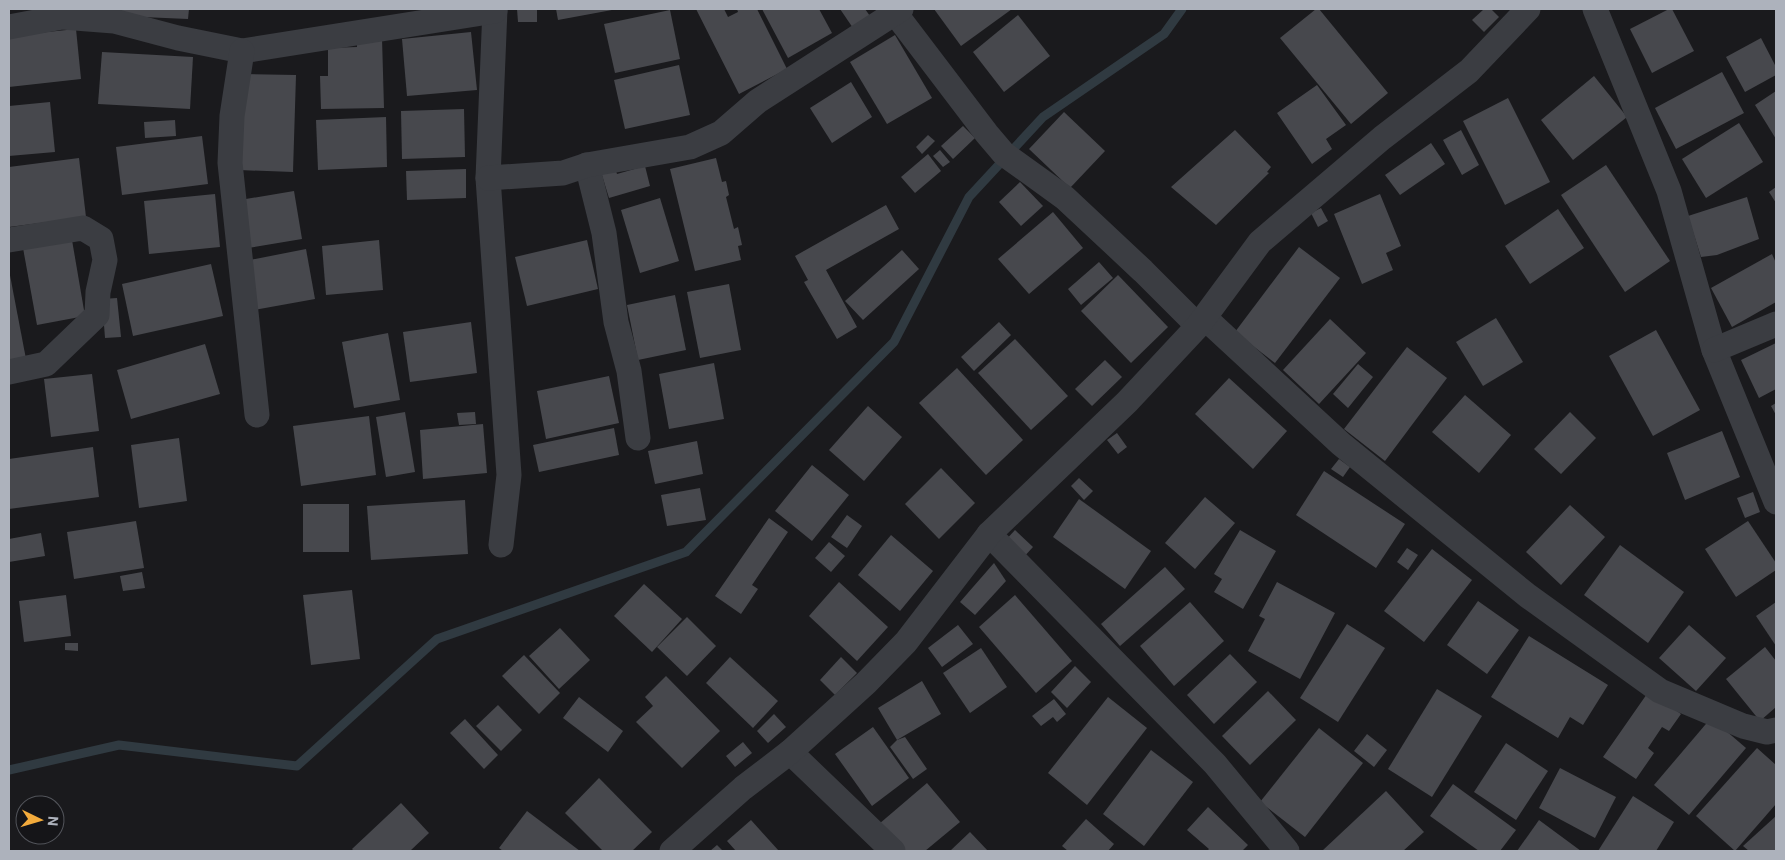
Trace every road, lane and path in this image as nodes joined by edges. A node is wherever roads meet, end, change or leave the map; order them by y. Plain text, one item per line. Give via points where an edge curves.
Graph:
1 (1528, 9) edge
2 (1595, 9) edge
3 (495, 10) edge
4 (896, 10) edge
5 (9, 27) edge
6 (242, 51) junction
7 (587, 165) junction
8 (488, 178) junction
9 (9, 240) edge
10 (1202, 322) junction
11 (1776, 324) edge
12 (1714, 350) junction
13 (9, 372) edge
14 (257, 415) dead end
15 (638, 438) dead end
16 (1776, 502) edge
17 (989, 534) junction
18 (501, 545) dead end
19 (1776, 730) edge
20 (790, 752) junction
21 (672, 851) edge
22 (893, 851) edge
23 (1287, 851) edge

1 - 10 street via 1469,71 1382,138 1260,242
2 - 12 street via 1669,191
3 - 6 street
3 - 8 street
4 - 7 street via 758,101 721,133 690,147
4 - 10 street via 1004,154 1065,198
5 - 6 street via 62,17 114,21
6 - 14 street via 232,116 230,163
7 - 8 street via 563,173
7 - 15 street via 604,233 616,322 629,371
8 - 18 street via 509,475
9 - 13 street via 83,228 101,239 105,260 97,315 46,364
10 - 17 street via 1127,402
10 - 19 street via 1340,444 1528,596 1660,692 1743,726 1766,732
11 - 12 street
12 - 16 street
17 - 20 street via 906,642
17 - 23 street via 1215,764
20 - 21 street via 743,788
20 - 22 street

